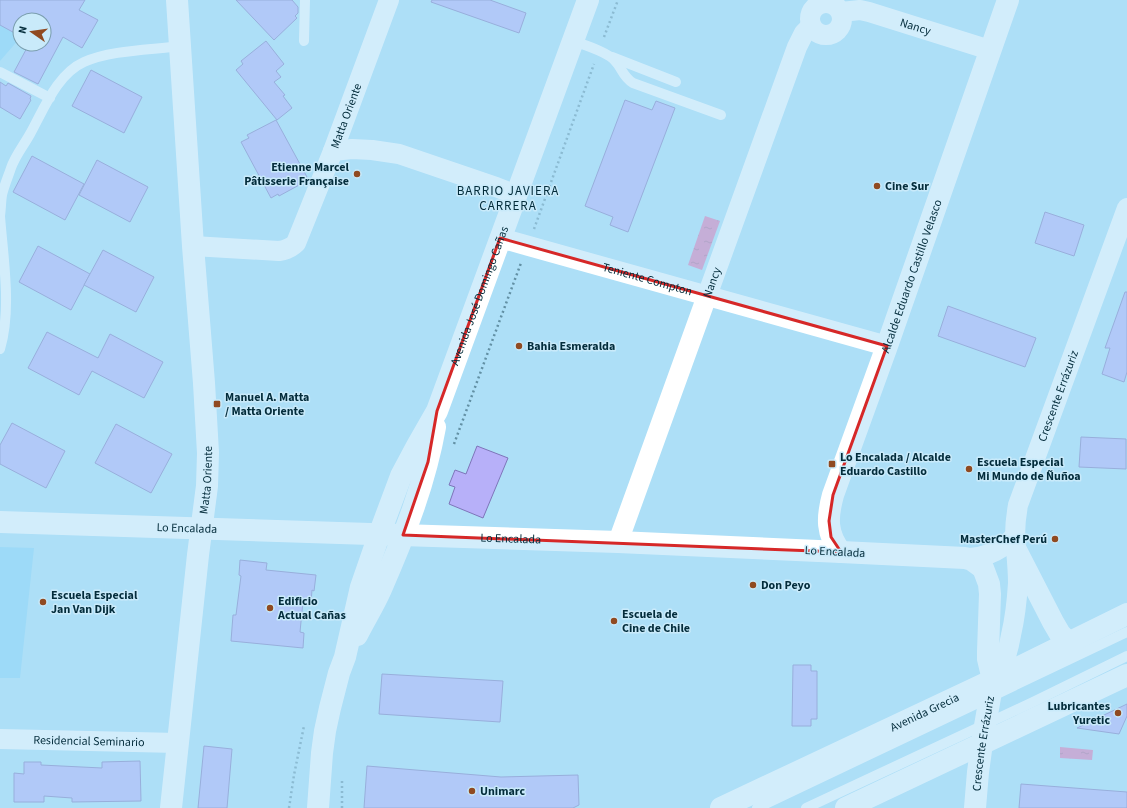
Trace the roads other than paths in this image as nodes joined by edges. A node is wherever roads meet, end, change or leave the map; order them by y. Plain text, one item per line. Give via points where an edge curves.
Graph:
1 (177, 0) edge
2 (305, 0) edge
3 (389, 0) edge
4 (588, 0) edge
5 (1008, 0) edge
6 (304, 41) dead end
7 (573, 41) junction
8 (180, 46) junction
9 (990, 50) junction
10 (609, 55) junction
11 (0, 72) edge
12 (676, 82) dead end
13 (50, 98) junction
14 (722, 115) dead end
15 (333, 151) junction
16 (516, 195) junction
17 (1, 199) edge
18 (1127, 208) edge
19 (0, 216) edge
20 (500, 238) junction
21 (193, 246) junction
22 (708, 295) junction
23 (887, 346) junction
24 (0, 349) edge
25 (437, 410) junction
26 (0, 522) edge
27 (201, 529) junction
28 (379, 535) junction
29 (403, 535) junction
30 (618, 542) junction
31 (1016, 543) junction
32 (841, 552) junction
33 (965, 558) junction
34 (1127, 614) edge
35 (1127, 632) edge
36 (1069, 643) junction
37 (1127, 656) edge
38 (345, 657) junction
39 (1127, 675) edge
40 (992, 689) junction
41 (984, 734) junction
42 (0, 739) edge
43 (178, 743) junction
44 (171, 808) edge
45 (318, 808) edge
46 (721, 808) edge
47 (757, 808) edge
48 (806, 808) edge
49 (846, 808) edge
50 (975, 808) edge

1 - 8 street, Matta Oriente
2 - 6 lane
3 - 15 street, Matta Oriente
4 - 7 street, Avenida José Domingo Cañas
5 - 9 street, Alcalde Eduardo Castillo Velasco
7 - 10 lane
7 - 16 street, Avenida José Domingo Cañas
8 - 13 lane via 100,56 84,62 65,75
8 - 21 street, Matta Oriente
9 - 22 street, Nancy via 860,10 841,12 840,29 830,35 819,35 811,26 797,47
9 - 23 street, Alcalde Eduardo Castillo Velasco
10 - 12 lane
10 - 14 lane via 633,83
11 - 13 lane
13 - 17 lane via 12,166
15 - 16 street via 352,149 399,154
15 - 21 street, Matta Oriente via 299,237 291,248 279,251
16 - 20 street, Avenida José Domingo Cañas
17 - 19 lane
18 - 31 street, Crescente Errázuriz via 1018,506 1015,524
19 - 24 lane via 6,293
20 - 22 street, Teniente Compton
20 - 25 street, Avenida José Domingo Cañas
21 - 27 street, Matta Oriente via 208,453 207,486
22 - 23 street, Teniente Compton
22 - 30 street, Nancy
23 - 32 street, Alcalde Eduardo Castillo Velasco via 830,508 829,530
25 - 28 street, Avenida José Domingo Cañas via 402,476
25 - 29 street, Avenida José Domingo Cañas via 428,462
26 - 27 street, Lo Encalada
27 - 28 street, Lo Encalada
27 - 43 street, Matta Oriente
28 - 29 street, Lo Encalada
28 - 38 street, Avenida José Domingo Cañas via 361,588
29 - 30 street, Lo Encalada
29 - 38 street, Avenida José Domingo Cañas via 381,589
30 - 32 street, Lo Encalada
31 - 33 street, Lo Encalada via 993,553
31 - 36 street via 1053,622
31 - 40 street, Crescente Errázuriz via 1018,582 1014,619 1008,652
32 - 33 street, Lo Encalada
33 - 40 street, Crescente Errázuriz via 983,568 989,584 988,659
34 - 36 street, Avenida Grecia
35 - 40 lane
36 - 40 street, Avenida Grecia
37 - 41 lane
38 - 45 street, Avenida José Domingo Cañas via 325,731
39 - 41 street
40 - 41 street, Crescente Errázuriz
40 - 46 street, Avenida Grecia
40 - 47 lane
41 - 48 lane
41 - 49 street
41 - 50 street, Crescente Errázuriz
42 - 43 street, Residencial Seminario
43 - 44 street, Matta Oriente

